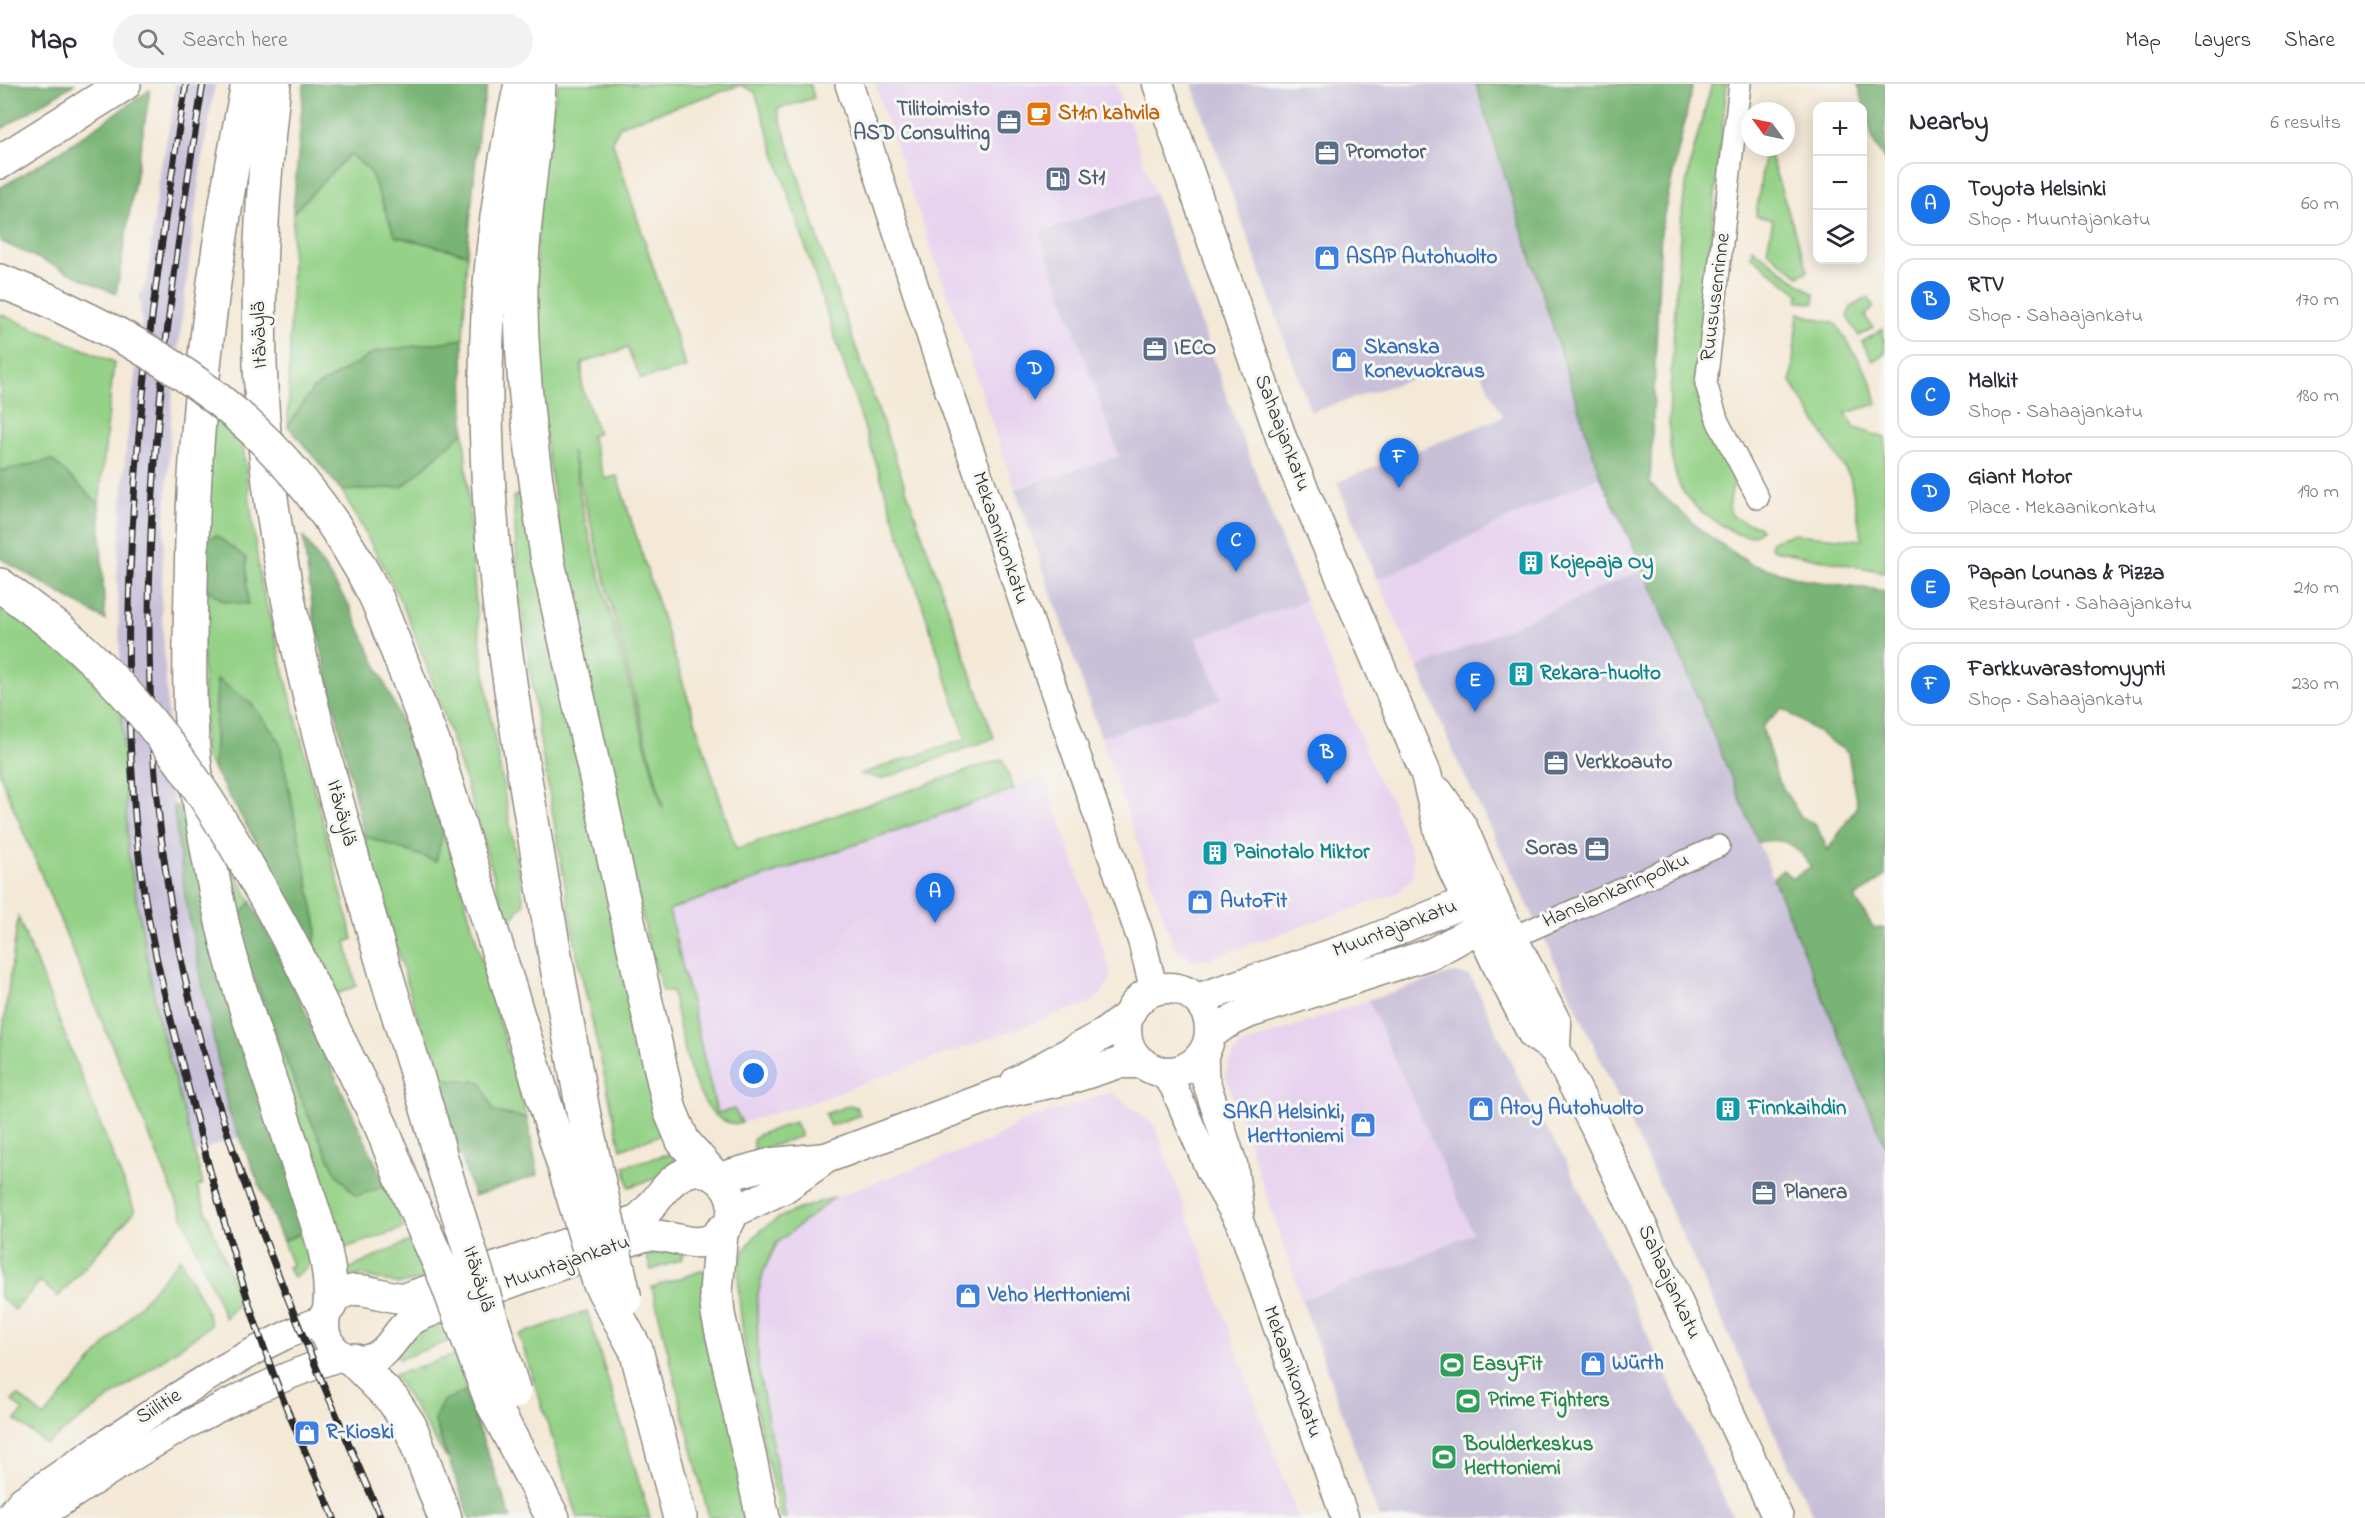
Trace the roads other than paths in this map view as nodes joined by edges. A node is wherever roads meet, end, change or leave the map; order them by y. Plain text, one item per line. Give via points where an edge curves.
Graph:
1 (124, 84) edge
2 (248, 84) edge
3 (274, 84) edge
4 (520, 84) edge
5 (539, 84) edge
6 (849, 84) edge
7 (1158, 84) edge
8 (1740, 84) edge
9 (0, 162) edge
10 (0, 280) edge
11 (1758, 498) dead end
12 (0, 585) edge
13 (1719, 846) dead end
14 (1482, 913) junction
15 (1514, 937) junction
16 (1154, 990) junction
17 (1197, 999) junction
18 (1129, 1015) junction
19 (1207, 1043) junction
20 (1555, 1049) junction
21 (1151, 1067) junction
22 (997, 1094) junction
23 (826, 1158) junction
24 (715, 1176) junction
25 (727, 1222) junction
26 (1241, 1225) junction
27 (327, 1311) junction
28 (636, 1350) junction
29 (348, 1358) junction
30 (502, 1396) junction
31 (7, 1518) edge
32 (37, 1518) edge
33 (445, 1518) edge
34 (555, 1518) edge
35 (680, 1518) edge
36 (763, 1518) edge
37 (1345, 1518) edge
38 (1778, 1518) edge

1 - 9 highway
2 - 27 highway via 212,294 201,386 192,496 189,667 193,748 218,904 237,983 286,1122 327,1258 331,1286
3 - 30 highway, Itäväylä, bridge via 259,296 272,503 315,716 386,975 427,1103
4 - 28 highway, bridge via 504,157 490,285 487,465 505,650 549,929 584,1116
5 - 24 highway via 521,284 534,472 549,562 670,1110 683,1141
6 - 16 street, Mekaanikonkatu via 940,365 1142,942
7 - 14 main road, Sahaajankatu via 1282,440 1426,774 1462,827
8 - 11 street, Ruususenrinne via 1706,384 1718,422
10 - 28 highway, bridge via 115,333 180,370 256,429 319,501 353,552 377,599 435,747 599,1282
12 - 30 highway, bridge via 60,630 119,683 172,747 238,846 382,1128 443,1272
13 - 15 street, Hanslankarinpolku
14 - 15 main road, Sahaajankatu
14 - 17 main road, Muuntajankatu via 1357,946
14 - 19 main road, Muuntajankatu via 1433,953 1248,1013 1225,1024
14 - 20 main road, Sahaajankatu via 1533,1034
15 - 20 main road, Sahaajankatu via 1556,1023
16 - 17 main road via 1181,990
16 - 18 main road via 1139,1000
17 - 19 main road via 1208,1017
18 - 21 main road via 1128,1041
18 - 22 main road via 1111,1030
19 - 21 main road via 1188,1066 1174,1071
19 - 26 street, Mekaanikonkatu via 1205,1078 1234,1166
20 - 38 main road, Sahaajankatu via 1668,1278
21 - 22 main road via 1119,1063 1069,1079
21 - 26 street, Mekaanikonkatu via 1173,1085 1210,1171
22 - 23 main road
23 - 24 main road via 773,1162
23 - 25 main road
24 - 25 main road via 730,1193
24 - 27 main road, Muuntajankatu via 697,1170 683,1173 637,1220 406,1298 367,1289 353,1290 340,1295
25 - 29 main road, Muuntajankatu via 703,1242 657,1234 644,1236 417,1317 401,1328 385,1351 374,1359
25 - 36 highway via 717,1292 718,1314
26 - 37 street, Mekaanikonkatu
27 - 29 main road via 326,1339 334,1350
27 - 31 street, Siilitie via 183,1392 22,1500
28 - 35 highway
29 - 32 street, Siilitie via 280,1378 186,1424
29 - 33 highway via 393,1400 410,1426
30 - 34 highway

